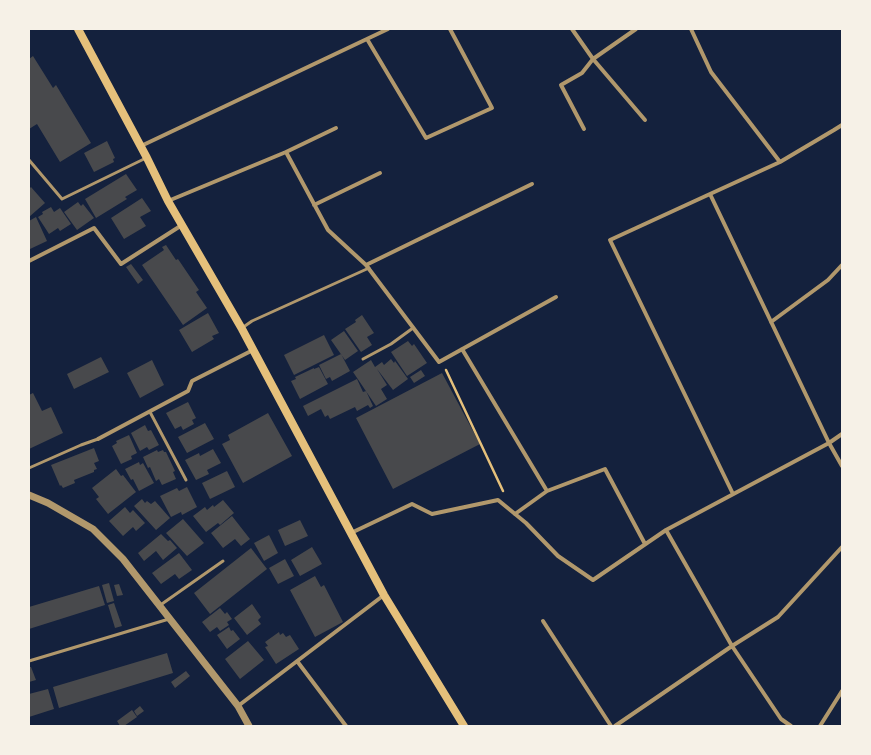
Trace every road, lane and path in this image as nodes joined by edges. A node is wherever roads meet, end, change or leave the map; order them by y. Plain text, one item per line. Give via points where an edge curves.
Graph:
1 (78, 29) edge
2 (388, 29) edge
3 (450, 29) edge
4 (572, 29) edge
5 (636, 29) edge
6 (691, 29) edge
7 (367, 39) junction
8 (593, 59) junction
9 (645, 120) dead end
10 (842, 125) edge
11 (336, 128) dead end
12 (584, 129) dead end
13 (140, 146) junction
14 (286, 152) junction
15 (147, 158) junction
16 (29, 160) edge
17 (780, 162) junction
18 (380, 173) dead end
19 (532, 184) dead end
20 (710, 194) junction
21 (168, 201) junction
22 (314, 205) junction
23 (182, 225) junction
24 (29, 261) edge
25 (842, 265) edge
26 (368, 267) junction
27 (556, 297) dead end
28 (771, 322) junction
29 (242, 328) junction
30 (414, 328) junction
31 (462, 349) junction
32 (254, 350) junction
33 (363, 358) dead end
34 (441, 361) junction
35 (150, 412) junction
36 (842, 434) edge
37 (98, 439) joint
38 (828, 443) junction
39 (842, 466) edge
40 (29, 468) edge
41 (186, 480) dead end
42 (547, 491) junction
43 (733, 494) junction
44 (29, 495) edge
45 (503, 504) junction
46 (515, 514) junction
47 (666, 530) junction
48 (352, 533) junction
49 (646, 544) junction
50 (842, 547) edge
51 (223, 560) dead end
52 (384, 595) junction
53 (159, 606) junction
54 (170, 619) junction
55 (543, 621) dead end
56 (732, 646) junction
57 (29, 661) edge
58 (297, 661) junction
59 (842, 692) edge
60 (238, 706) junction
61 (249, 726) edge
62 (346, 726) edge
63 (464, 726) edge
64 (611, 726) edge
65 (615, 726) edge
66 (791, 726) edge
67 (820, 726) edge

1 - 13 main road
2 - 7 street
3 - 7 street via 492,108 426,138
4 - 8 street
5 - 8 street
6 - 17 street via 711,72
7 - 13 street
8 - 9 street
8 - 12 street via 582,73 561,86
10 - 17 street
11 - 14 street
13 - 15 main road
14 - 21 street
14 - 22 street
15 - 16 lane via 62,199
15 - 21 main road
17 - 20 street
18 - 22 street
19 - 26 street
20 - 28 street
20 - 43 street via 610,240
21 - 23 main road
22 - 26 street via 328,230
23 - 24 street via 121,264 94,228
23 - 29 main road
25 - 28 street via 828,280
26 - 29 lane
26 - 30 street
27 - 31 street
28 - 38 street
29 - 32 main road
30 - 33 lane via 391,344
30 - 34 street via 439,362
31 - 34 street
31 - 42 street
32 - 35 street via 192,381 188,392
32 - 48 main road
34 - 45 path via 503,492
35 - 37 street
35 - 41 lane
36 - 38 street
37 - 40 lane
38 - 39 street
38 - 43 street
42 - 46 street
42 - 49 street via 606,469
43 - 47 street
44 - 53 street via 93,529 123,559
45 - 46 street
45 - 48 street via 498,500 432,514 412,504
46 - 49 street via 558,556 593,580
47 - 49 street
47 - 56 street
48 - 52 main road
50 - 56 street via 778,617
51 - 53 lane
52 - 58 street
52 - 63 main road
53 - 54 street
54 - 57 lane
54 - 60 street
55 - 64 street
56 - 65 street
56 - 66 street via 781,719
58 - 60 street
58 - 62 street
59 - 67 street
60 - 61 street

